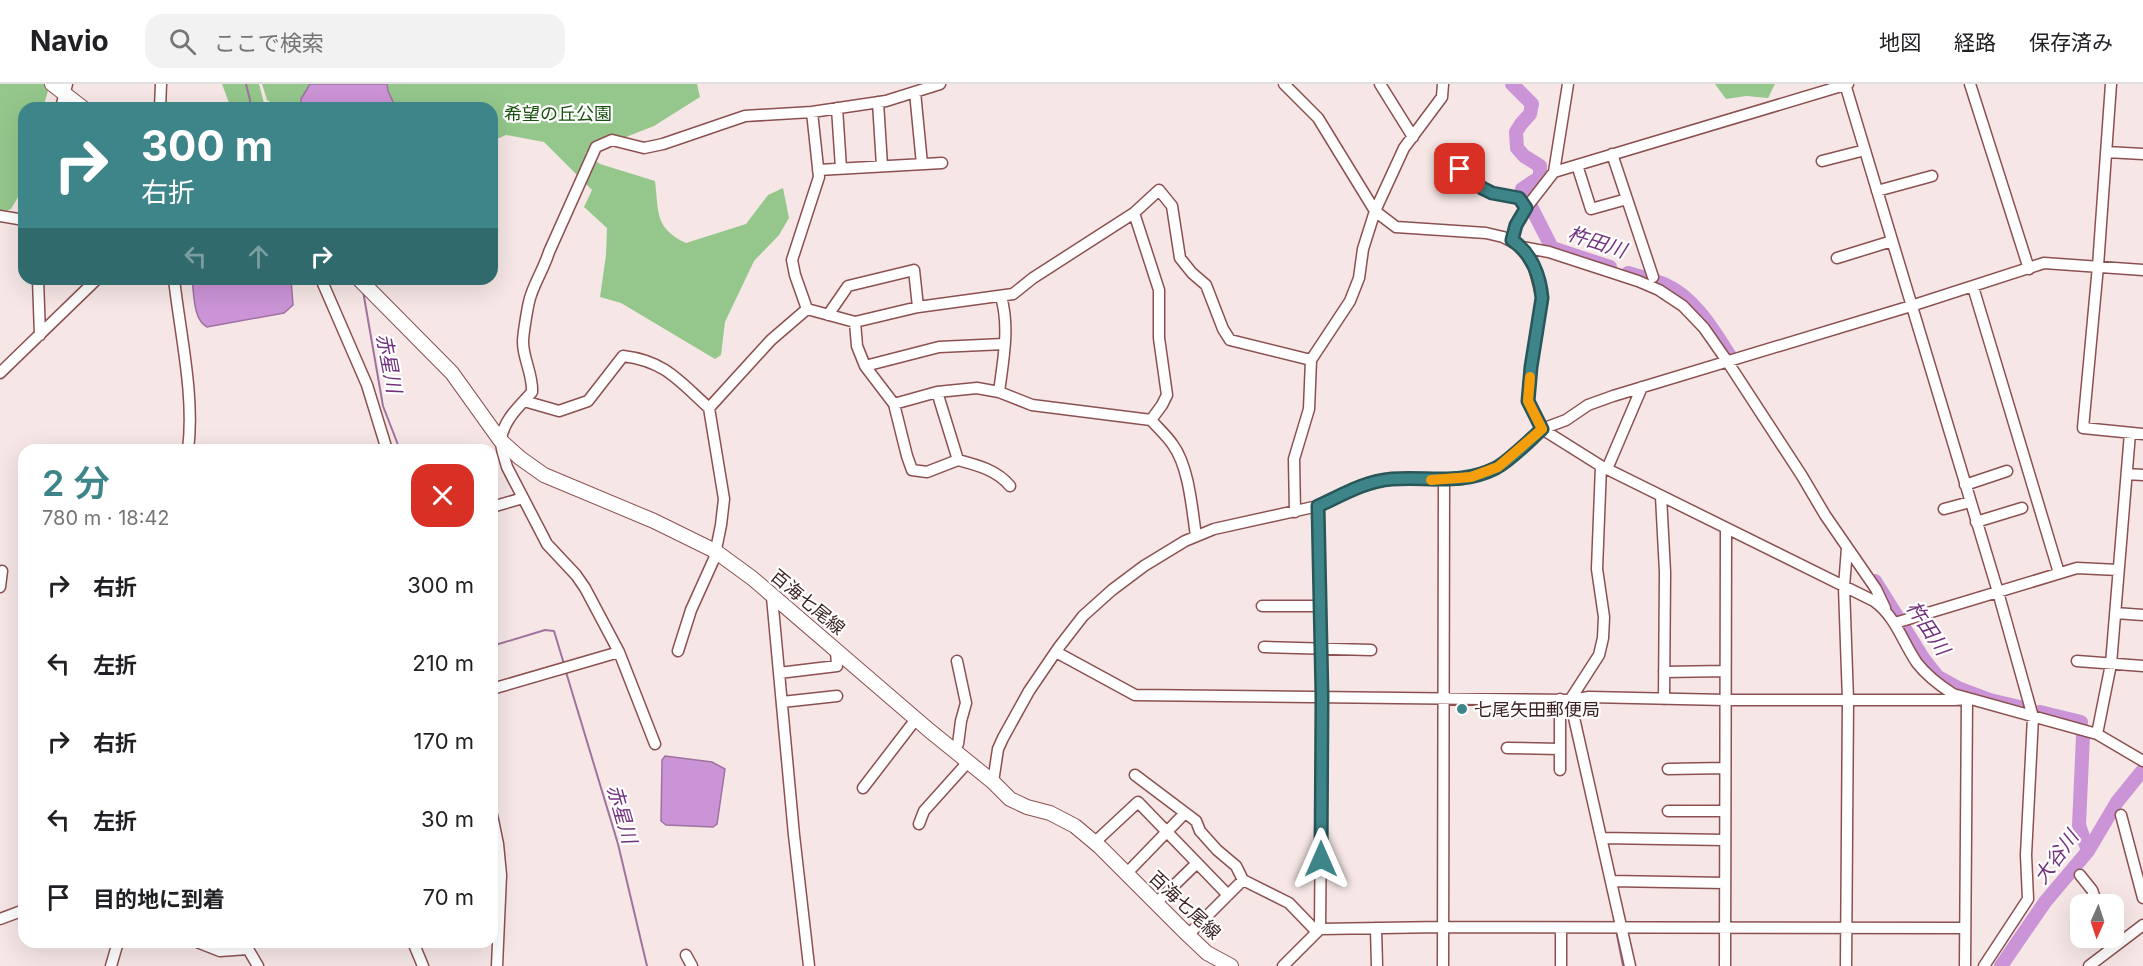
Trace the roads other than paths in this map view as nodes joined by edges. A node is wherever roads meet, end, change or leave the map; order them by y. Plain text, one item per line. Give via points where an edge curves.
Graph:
1 (52, 84) edge
2 (161, 84) edge
3 (940, 84) edge
4 (1284, 84) edge
5 (1380, 84) edge
6 (1443, 84) edge
7 (1568, 84) edge
8 (1846, 84) edge
9 (1970, 84) edge
10 (2111, 84) edge
11 (66, 89) edge
12 (915, 92) junction
13 (78, 102) edge
14 (160, 102) edge
15 (878, 102) junction
16 (837, 108) junction
17 (812, 112) junction
18 (1413, 137) junction
19 (1864, 150) junction
20 (2106, 152) junction
21 (1612, 154) junction
22 (2143, 154) edge
23 (1822, 161) dead end
24 (942, 163) dead end
25 (922, 164) junction
26 (1577, 165) junction
27 (882, 166) junction
28 (841, 168) junction
29 (1460, 169) dead end
30 (818, 170) junction
31 (1554, 172) junction
32 (1932, 176) dead end
33 (1877, 191) junction
34 (1627, 199) junction
35 (1528, 205) junction
36 (1375, 210) junction
37 (1134, 213) junction
38 (0, 216) edge
39 (18, 219) edge
40 (1512, 240) junction
41 (1892, 241) junction
42 (1522, 247) junction
43 (1837, 258) dead end
44 (2098, 266) junction
45 (2029, 269) junction
46 (2143, 270) edge
47 (1653, 277) dead end
48 (38, 285) edge
49 (91, 285) edge
50 (175, 285) edge
51 (324, 285) edge
52 (364, 285) edge
53 (1973, 286) junction
54 (1000, 297) junction
55 (1911, 306) junction
56 (918, 307) junction
57 (807, 309) junction
58 (828, 315) junction
59 (855, 322) junction
60 (40, 335) junction
61 (1004, 344) junction
62 (1311, 360) junction
63 (1727, 362) junction
64 (865, 366) junction
65 (0, 373) edge
66 (1642, 387) junction
67 (937, 392) junction
68 (999, 392) junction
69 (524, 401) junction
70 (894, 404) junction
71 (709, 408) junction
72 (1151, 420) junction
73 (1542, 429) junction
74 (2130, 434) junction
75 (2143, 434) edge
76 (500, 440) junction
77 (189, 444) edge
78 (385, 444) edge
79 (958, 460) junction
80 (1604, 468) junction
81 (2007, 471) dead end
82 (2127, 474) junction
83 (2143, 475) edge
84 (1444, 480) junction
85 (1965, 485) junction
86 (1010, 486) dead end
87 (1661, 496) junction
88 (523, 498) junction
89 (1970, 502) junction
90 (498, 505) edge
91 (1318, 506) junction
92 (1944, 508) dead end
93 (2022, 508) dead end
94 (1295, 512) junction
95 (1976, 522) junction
96 (1726, 529) junction
97 (1196, 536) junction
98 (1847, 548) junction
99 (715, 551) junction
100 (2118, 570) junction
101 (2, 572) dead end
102 (2059, 573) junction
103 (0, 587) edge
104 (1844, 587) junction
105 (1998, 592) junction
106 (772, 597) junction
107 (1262, 606) dead end
108 (1319, 606) junction
109 (1885, 609) junction
110 (2115, 613) junction
111 (2143, 615) edge
112 (1900, 622) junction
113 (1264, 647) dead end
114 (836, 650) junction
115 (1320, 650) junction
116 (1371, 650) dead end
117 (678, 651) dead end
118 (619, 652) junction
119 (1056, 652) junction
120 (957, 661) dead end
121 (2077, 661) dead end
122 (2111, 664) junction
123 (2143, 666) edge
124 (1725, 671) junction
125 (1664, 672) junction
126 (779, 673) junction
127 (498, 687) edge
128 (837, 696) dead end
129 (1322, 696) junction
130 (1443, 697) junction
131 (1565, 699) junction
132 (1664, 699) junction
133 (1967, 699) junction
134 (1725, 700) junction
135 (1848, 700) junction
136 (782, 702) junction
137 (2033, 717) junction
138 (916, 719) junction
139 (2097, 735) junction
140 (655, 744) dead end
141 (951, 748) junction
142 (1507, 748) dead end
143 (1560, 749) junction
144 (2141, 760) edge
145 (968, 762) junction
146 (1725, 768) junction
147 (1668, 769) dead end
148 (1560, 770) dead end
149 (1135, 775) dead end
150 (993, 782) junction
151 (863, 788) dead end
152 (1668, 811) dead end
153 (1725, 811) junction
154 (1185, 813) junction
155 (2121, 815) dead end
156 (919, 824) dead end
157 (1167, 832) junction
158 (1601, 838) junction
159 (1725, 840) junction
160 (1095, 843) junction
161 (1197, 864) junction
162 (1126, 874) junction
163 (2080, 875) dead end
164 (1243, 880) junction
165 (1611, 881) junction
166 (1725, 883) junction
167 (2093, 894) edge
168 (1228, 895) junction
169 (2143, 898) edge
170 (1156, 903) junction
171 (18, 912) edge
172 (0, 919) edge
173 (2143, 925) edge
174 (1442, 927) junction
175 (1376, 928) junction
176 (1561, 928) junction
177 (1618, 928) junction
178 (1726, 928) junction
179 (1845, 928) junction
180 (1965, 928) junction
181 (1319, 931) junction
182 (1188, 935) junction
183 (2124, 936) edge
184 (116, 948) edge
185 (212, 948) edge
186 (236, 948) edge
187 (248, 948) edge
188 (416, 948) edge
189 (497, 948) edge
190 (2105, 948) edge
191 (686, 956) dead end
192 (111, 966) edge
193 (258, 966) edge
194 (423, 966) edge
195 (498, 966) edge
196 (692, 966) edge
197 (808, 966) edge
198 (1232, 966) edge
199 (1283, 966) edge
200 (1377, 966) edge
201 (1443, 966) edge
202 (1561, 966) edge
203 (1630, 966) edge
204 (1725, 966) edge
205 (1846, 966) edge
206 (1965, 966) edge
207 (1984, 966) edge
208 (2089, 966) edge

1 - 11 main road
2 - 14 street
3 - 12 street
4 - 36 street via 1318,118
5 - 18 street
6 - 18 street via 1442,97
7 - 31 street
8 - 19 street
8 - 21 street
9 - 45 street
10 - 20 street
11 - 13 main road
12 - 15 street
12 - 25 street
15 - 16 street
15 - 27 street
16 - 17 street
16 - 28 street
17 - 30 street
17 - 69 street via 746,116 644,148 612,140 596,147 529,299 523,346 533,387
18 - 36 street
19 - 23 street
19 - 33 street
20 - 22 street
20 - 44 street
21 - 26 street
21 - 34 street
24 - 25 street
25 - 27 street
26 - 31 street
26 - 34 street via 1591,209
27 - 28 street
28 - 30 street
29 - 35 street via 1482,188 1519,198
30 - 57 street via 792,260
31 - 35 street
32 - 33 street
33 - 41 street
34 - 47 street
35 - 40 street
36 - 40 street via 1396,227 1486,233
36 - 62 street via 1350,301
37 - 54 street via 1013,294
37 - 62 street via 1159,190 1172,206 1180,258 1206,285 1230,340
37 - 72 street via 1160,300 1159,338 1167,395
38 - 39 street
40 - 42 street
41 - 43 street
41 - 55 street
42 - 63 street via 1549,252 1659,290 1683,306 1704,328
42 - 73 street via 1534,267 1542,298 1528,401
44 - 45 street via 2044,263
44 - 46 street
44 - 74 street via 2083,428
45 - 53 street
48 - 60 street
49 - 60 street
50 - 77 street via 188,399
51 - 78 street via 367,385
52 - 76 main road, 百海七尾線 via 452,373
53 - 55 street
53 - 102 street
54 - 56 street
54 - 61 street via 1005,312
55 - 63 street
55 - 85 street
56 - 58 street via 914,270 848,286
56 - 59 street
57 - 58 street
57 - 71 street via 771,340
58 - 59 street
59 - 64 street via 857,346
60 - 65 street
61 - 64 street via 939,347
61 - 68 street
62 - 94 street via 1309,409 1294,459
63 - 66 street
63 - 98 street
64 - 70 street
66 - 73 street via 1588,405 1566,420
66 - 80 street
67 - 68 street via 977,388
67 - 70 street
67 - 79 street
68 - 72 street via 1032,405
69 - 71 street via 559,411 588,401 623,356 656,363
69 - 76 street via 514,411
70 - 79 street via 912,471 927,472
71 - 99 street via 724,499
72 - 97 street via 1180,459
73 - 80 street
73 - 84 street via 1498,467 1471,477
74 - 75 street
74 - 82 street
76 - 88 street via 507,467
76 - 99 main road, 百海七尾線 via 544,475
79 - 86 street via 980,466
80 - 87 street
80 - 131 street via 1597,569 1603,638 1599,655
81 - 85 street
82 - 83 street
82 - 100 street
84 - 91 street via 1378,481
84 - 130 street
85 - 89 street
87 - 96 street
87 - 125 street
88 - 90 street
88 - 118 street via 547,544 585,588
89 - 92 street
89 - 95 street
91 - 94 street
91 - 108 street
93 - 95 street
94 - 97 street
95 - 105 street
96 - 104 street
96 - 124 street
97 - 119 street via 1112,590 1083,616
98 - 104 street
98 - 109 street
99 - 106 main road, 百海七尾線
99 - 117 street
100 - 102 street via 2077,568
100 - 110 street
101 - 103 street
102 - 105 street
104 - 109 street
104 - 135 street
105 - 112 street
105 - 137 street
106 - 114 main road, 百海七尾線
106 - 126 street
107 - 108 street
108 - 115 street
109 - 112 street
110 - 111 street
110 - 122 street
112 - 133 street via 1917,663 1932,681
113 - 115 street
114 - 126 street via 837,666
114 - 138 main road, 百海七尾線
115 - 116 street
115 - 129 street
118 - 127 street
118 - 140 street
119 - 129 street via 1135,695
119 - 150 street via 1003,738
120 - 141 street via 966,703 958,744
121 - 122 street
122 - 123 street
122 - 139 street
124 - 125 street
124 - 134 street
125 - 132 street
126 - 136 street
128 - 136 street
129 - 130 street
129 - 181 street
130 - 131 street
130 - 174 street
131 - 132 street
131 - 143 street
131 - 158 street
132 - 134 street
133 - 135 street
133 - 137 street
133 - 180 street
134 - 135 street
134 - 146 street
135 - 179 street
136 - 197 street
137 - 139 street
137 - 207 street via 2026,855 2028,899
138 - 141 main road, 百海七尾線
138 - 151 street
139 - 144 street
141 - 145 main road, 百海七尾線
142 - 143 street
143 - 148 street
145 - 150 main road, 百海七尾線
145 - 156 street via 924,811
146 - 147 street
146 - 153 street
149 - 154 street
150 - 160 main road, 百海七尾線 via 1010,799 1050,813 1075,826
152 - 153 street
153 - 159 street
154 - 157 street
154 - 164 street via 1236,866
155 - 169 street
157 - 160 street via 1138,802
157 - 161 street
157 - 162 street
158 - 159 street
158 - 165 street
159 - 166 street
160 - 162 main road, 百海七尾線
161 - 168 street
161 - 170 street
162 - 170 main road, 百海七尾線
163 - 167 street
164 - 168 street
164 - 181 street via 1289,903
165 - 166 street
165 - 177 street
166 - 178 street
168 - 182 street
170 - 182 main road, 百海七尾線
171 - 172 street
173 - 183 street
174 - 175 street
174 - 176 street
174 - 201 street
175 - 181 street
175 - 200 street
176 - 177 street
176 - 202 street
177 - 178 street
177 - 203 street
178 - 179 street
178 - 204 street
179 - 180 street
179 - 205 street
180 - 206 street
181 - 199 street
182 - 198 main road, 百海七尾線 via 1207,953
184 - 192 street
185 - 186 street
187 - 193 street
188 - 194 street
189 - 195 street
190 - 208 street
191 - 196 street

